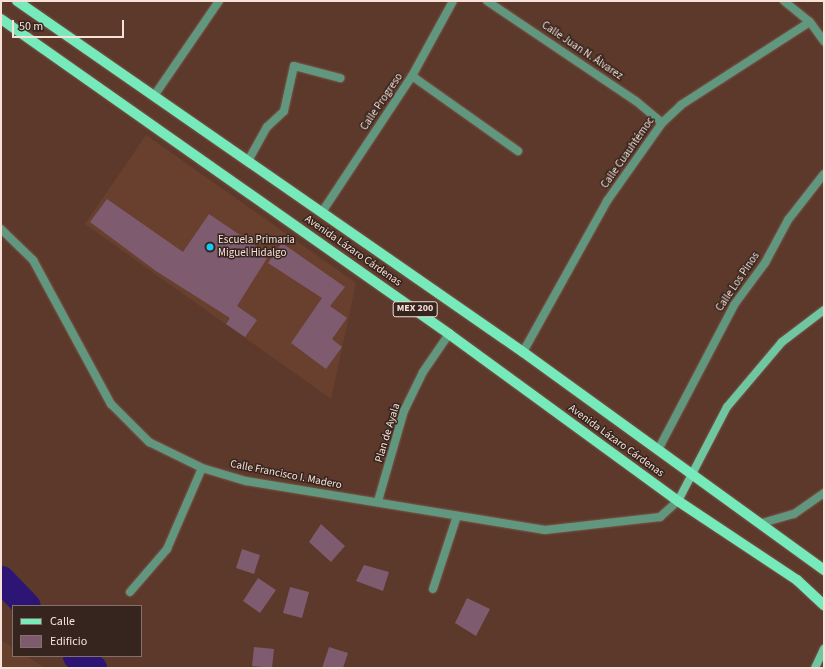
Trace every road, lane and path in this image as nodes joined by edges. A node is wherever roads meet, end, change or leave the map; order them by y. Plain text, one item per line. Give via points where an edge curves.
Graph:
1 (17, 1) edge
2 (219, 1) edge
3 (453, 1) edge
4 (487, 1) edge
5 (784, 1) edge
6 (1, 19) edge
7 (810, 22) junction
8 (824, 41) edge
9 (412, 76) junction
10 (340, 78) dead end
11 (154, 96) junction
12 (662, 123) junction
13 (518, 151) dead end
14 (248, 161) junction
15 (824, 174) edge
16 (322, 212) junction
17 (1, 230) edge
18 (824, 310) edge
19 (449, 334) junction
20 (522, 352) junction
21 (658, 450) junction
22 (202, 468) junction
23 (691, 474) junction
24 (824, 493) edge
25 (378, 501) junction
26 (678, 501) junction
27 (457, 516) junction
28 (762, 523) junction
29 (824, 570) edge
30 (434, 590) dead end
31 (130, 592) dead end
32 (824, 605) edge
33 (824, 649) edge
34 (816, 668) edge

1 - 11 main road, Avenida Lázaro Cárdenas / MEX 200
2 - 11 street
3 - 9 street, Calle Progreso
4 - 12 street, Calle Juan N. Álvarez via 625,93
5 - 7 street
6 - 19 main road, Avenida Lázaro Cárdenas / MEX 200
7 - 8 street
7 - 12 street, Calle Cuauhtémoc via 681,105
9 - 13 street
9 - 16 street, Calle Progreso
10 - 14 street via 294,66 284,111 267,127
11 - 14 main road, Avenida Lázaro Cárdenas / MEX 200
12 - 20 street, Calle Cuauhtémoc via 607,201
14 - 16 main road, Avenida Lázaro Cárdenas / MEX 200
15 - 21 street, Calle Los Pinos via 788,220 765,263 734,305
16 - 20 main road, Avenida Lázaro Cárdenas / MEX 200
17 - 22 street, Calle Francisco I. Madero via 33,260 111,404 148,442
18 - 23 street via 782,342 750,378 727,407
19 - 25 street, Plan de Ayala via 423,372 404,411
19 - 26 main road, Avenida Lázaro Cárdenas / MEX 200
20 - 21 main road, Avenida Lázaro Cárdenas / MEX 200
21 - 23 main road, Avenida Lázaro Cárdenas / MEX 200
22 - 25 street, Calle Francisco I. Madero via 246,481
22 - 31 street via 167,549
23 - 26 street
23 - 28 main road, Avenida Lázaro Cárdenas / MEX 200
24 - 28 street via 794,514
25 - 27 street, Calle Francisco I. Madero
26 - 27 street, Calle Francisco I. Madero via 660,517 577,528 545,530
26 - 32 main road, Avenida Lázaro Cárdenas / MEX 200 via 797,580
27 - 30 street
28 - 29 main road, Avenida Lázaro Cárdenas / MEX 200
33 - 34 street

